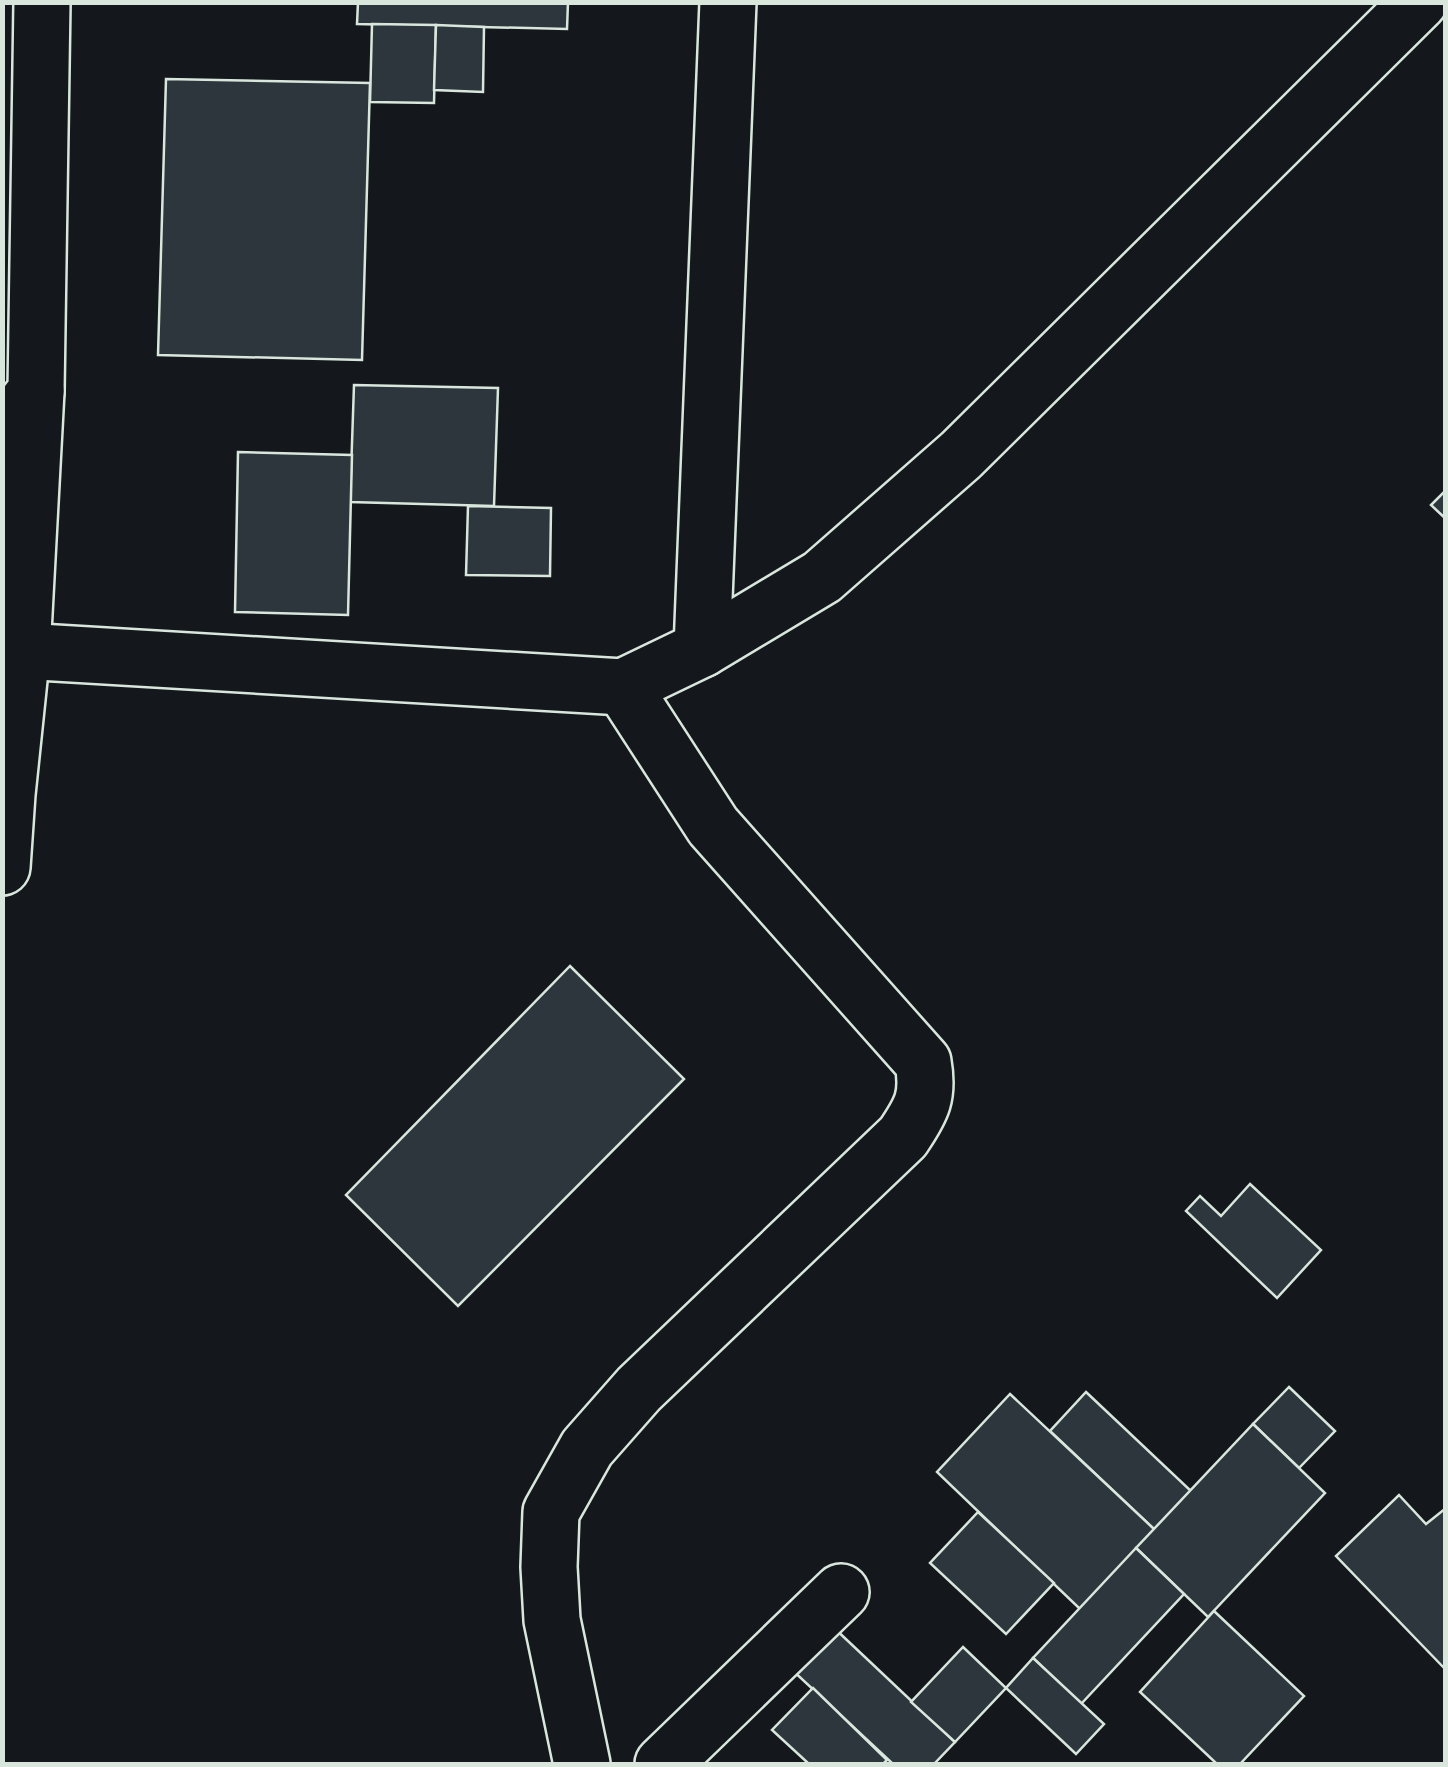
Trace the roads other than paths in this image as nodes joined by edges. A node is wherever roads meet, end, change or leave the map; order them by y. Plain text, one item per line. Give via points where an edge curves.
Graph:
1 (42, 2) edge
2 (728, 2) edge
3 (1419, 2) edge
4 (36, 391) junction
5 (2, 434) edge
6 (702, 649) junction
7 (22, 651) junction
8 (623, 687) junction
9 (2, 867) edge
10 (842, 1592) dead end
11 (582, 1764) edge
12 (663, 1764) edge

1 - 4 street
2 - 6 street
3 - 6 street via 961,455 822,577
4 - 5 street
4 - 7 street
6 - 8 street
7 - 8 street
7 - 9 street
8 - 11 street via 713,826 923,1062 927,1084 922,1109 904,1138 639,1388 587,1448 551,1512 552,1620
10 - 12 street

